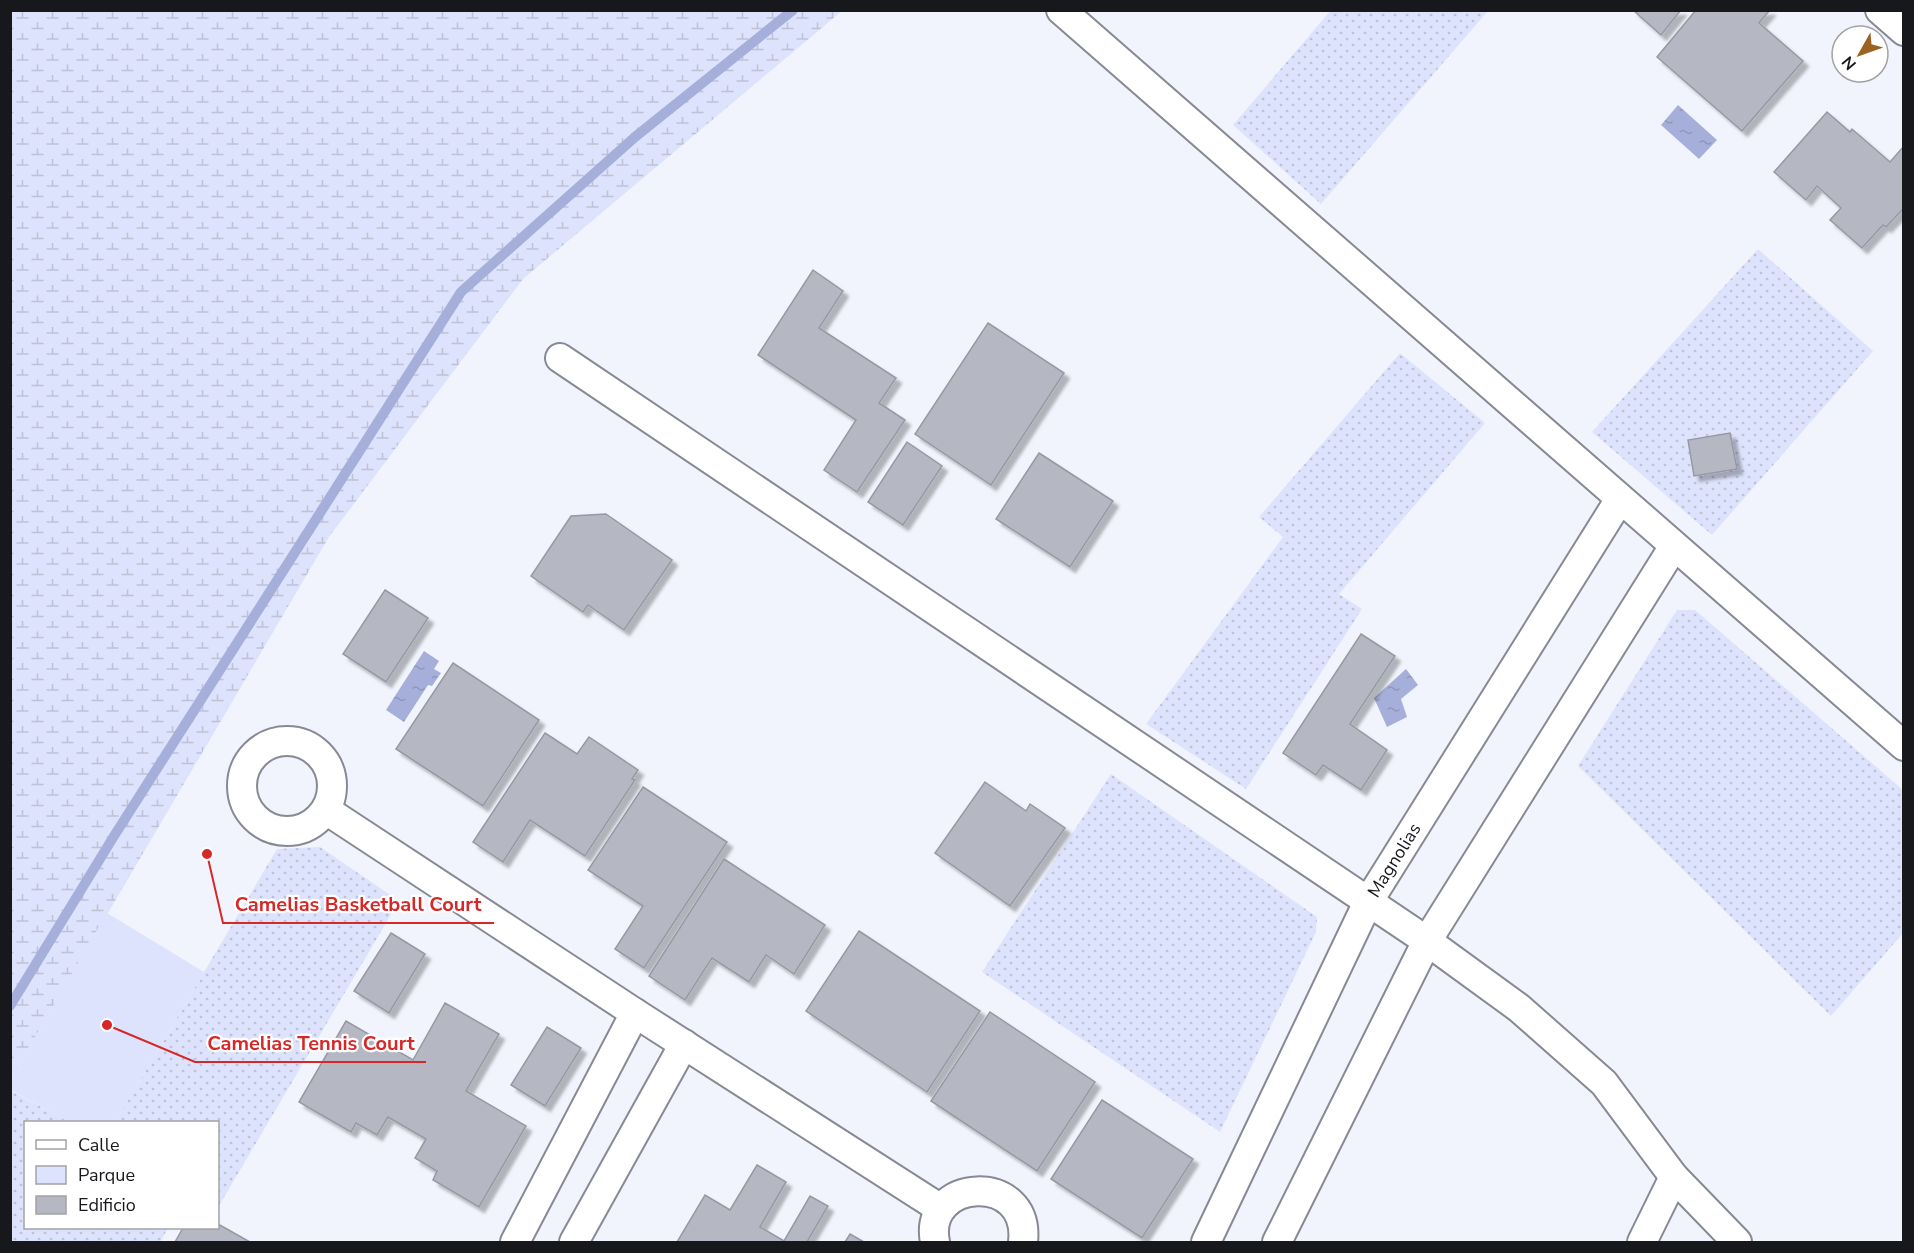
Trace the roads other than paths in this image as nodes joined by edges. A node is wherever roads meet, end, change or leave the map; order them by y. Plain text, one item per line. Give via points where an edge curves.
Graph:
1 (1061, 10) edge
2 (1880, 10) edge
3 (1904, 31) edge
4 (560, 358) dead end
5 (1620, 499) junction
6 (1674, 546) junction
7 (1904, 746) edge
8 (326, 810) dead end
9 (1368, 902) junction
10 (1427, 941) junction
11 (635, 1013) junction
12 (684, 1044) junction
13 (1674, 1177) junction
14 (941, 1209) junction
15 (515, 1242) edge
16 (574, 1242) edge
17 (935, 1242) edge
18 (1023, 1242) edge
19 (1206, 1242) edge
20 (1278, 1242) edge
21 (1642, 1242) edge
22 (1737, 1242) edge

1 - 5 street
2 - 3 street
4 - 9 street
5 - 6 street
5 - 9 street, Magnolias
6 - 7 street
6 - 10 street
8 - 11 street
9 - 10 street
9 - 19 street, Magnolias
10 - 13 street via 1519,1008 1604,1083
10 - 20 street
11 - 12 street
11 - 15 street
12 - 14 street
12 - 16 street
13 - 21 street
13 - 22 street
14 - 17 street
14 - 18 street via 965,1192 994,1192 1017,1211 1023,1225

